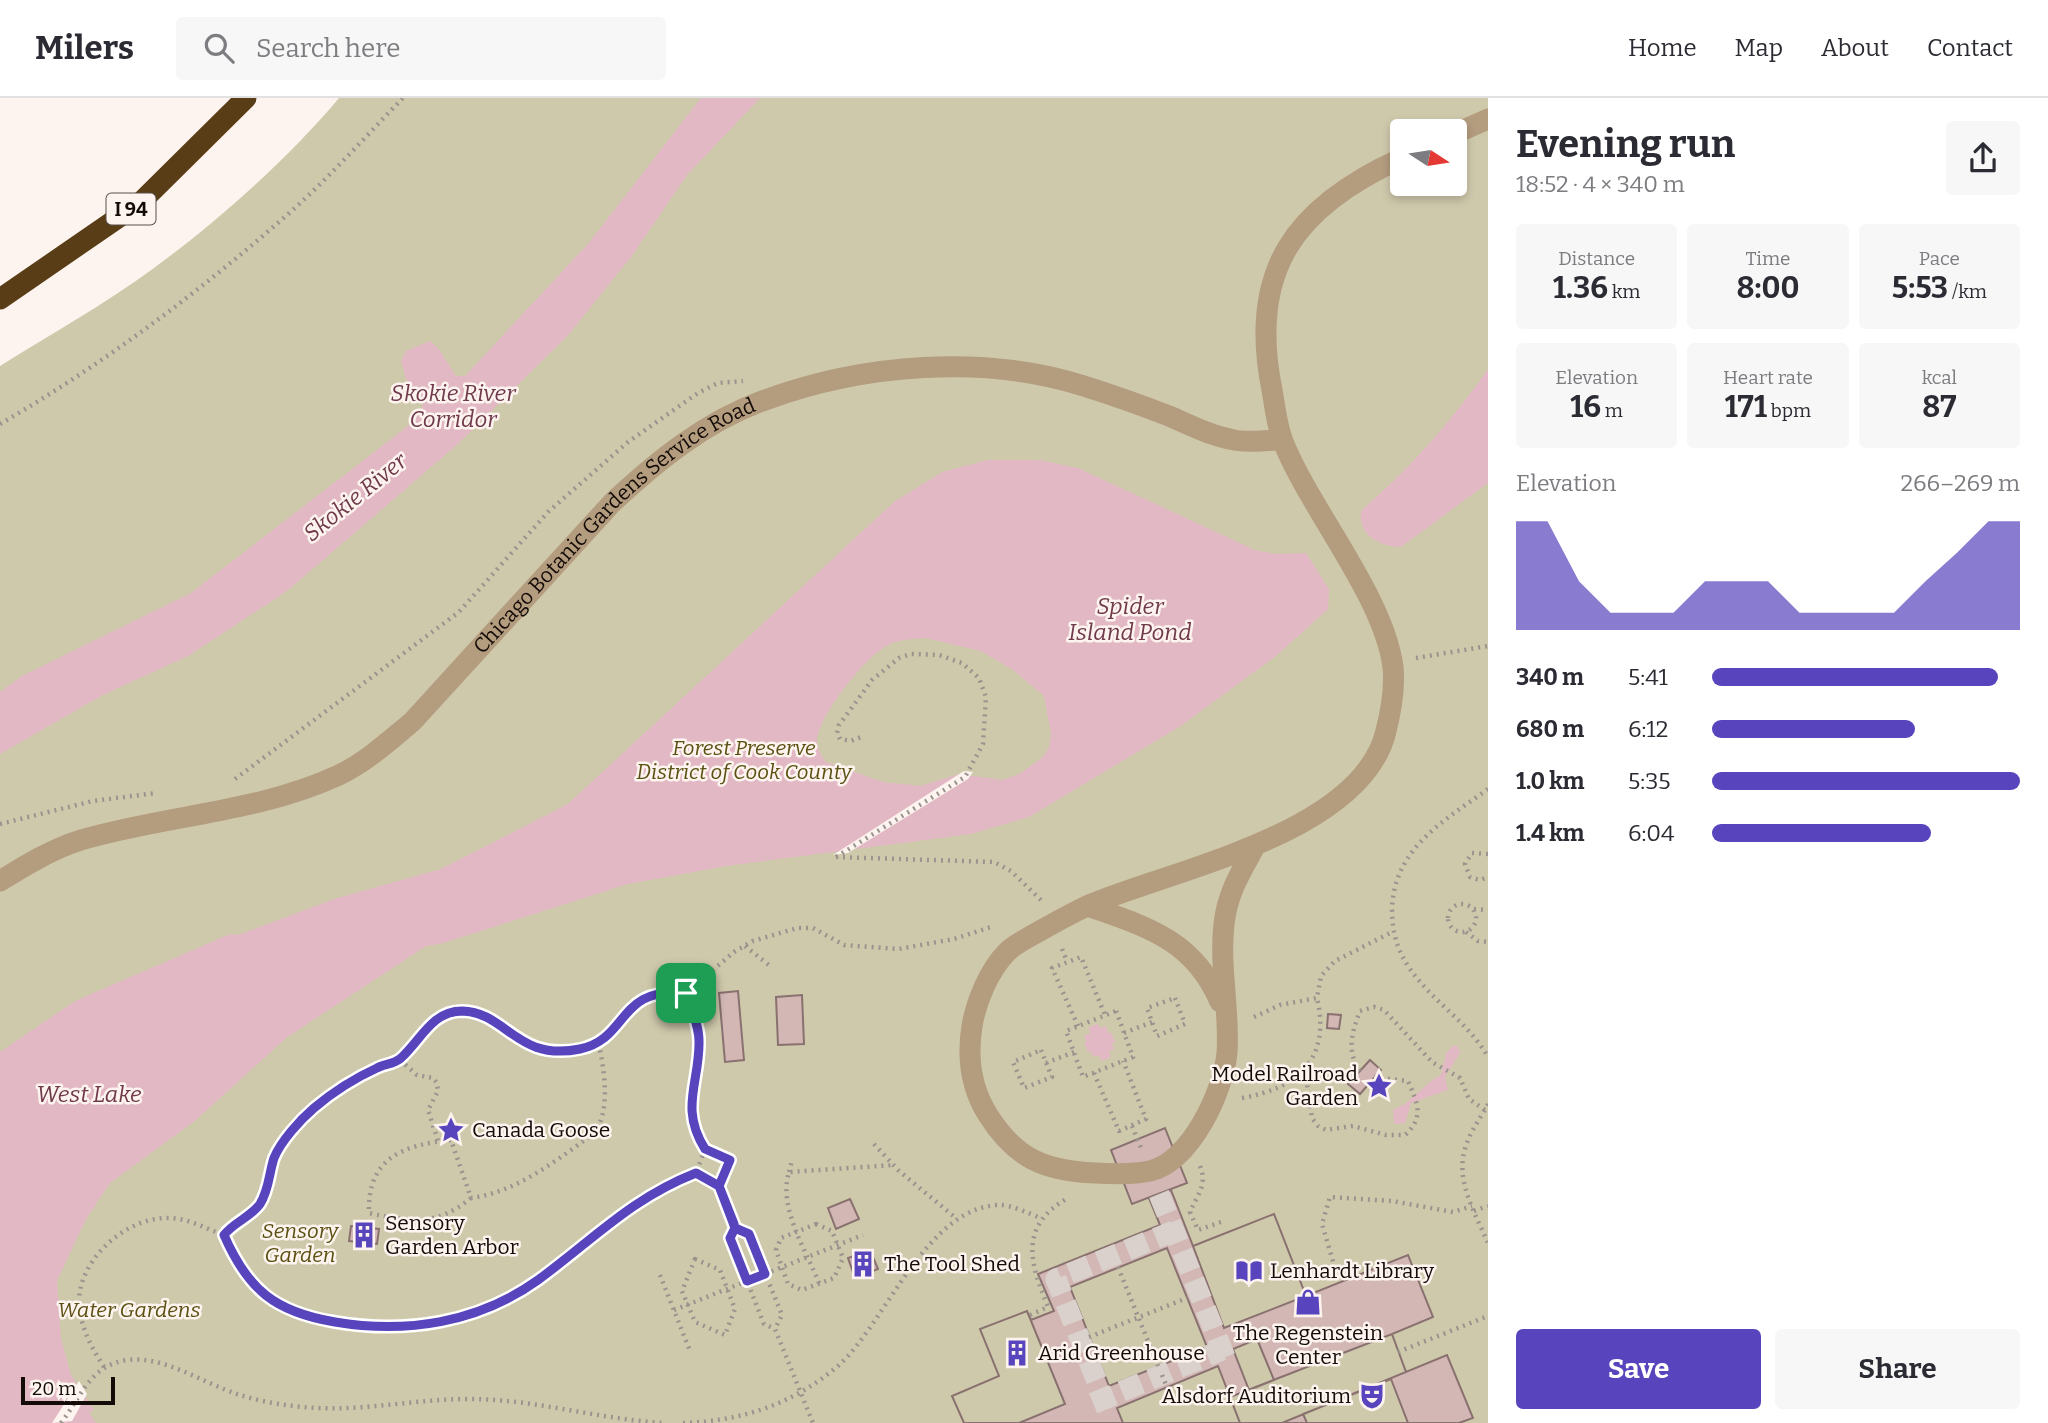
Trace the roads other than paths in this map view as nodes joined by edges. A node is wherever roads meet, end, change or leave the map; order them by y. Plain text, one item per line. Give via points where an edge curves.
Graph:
1 (246, 98) edge
2 (1488, 120) edge
3 (1467, 129) edge
4 (1390, 165) edge
5 (0, 299) edge
6 (1281, 440) junction
7 (1254, 848) junction
8 (0, 881) edge
9 (1088, 906) junction
10 (1225, 1014) junction

1 - 5 highway, I 94 via 141,202
2 - 3 lane
4 - 6 lane via 1336,195 1308,221 1279,262 1263,324
6 - 7 lane via 1383,628 1393,666 1385,737 1352,789
6 - 8 lane, Chicago Botanic Gardens Service Road via 1235,441 1083,386 1022,371 893,371 763,400 705,429 642,475 412,722 341,774 252,805 78,841 37,858
7 - 9 lane
7 - 10 lane via 1231,888 1224,925
9 - 10 lane via 1175,942 1210,977
9 - 10 lane via 1007,951 987,981 975,1011 971,1074 981,1104 999,1133 1025,1157 1057,1170 1110,1174 1151,1171 1169,1163 1194,1134 1222,1085 1227,1051

